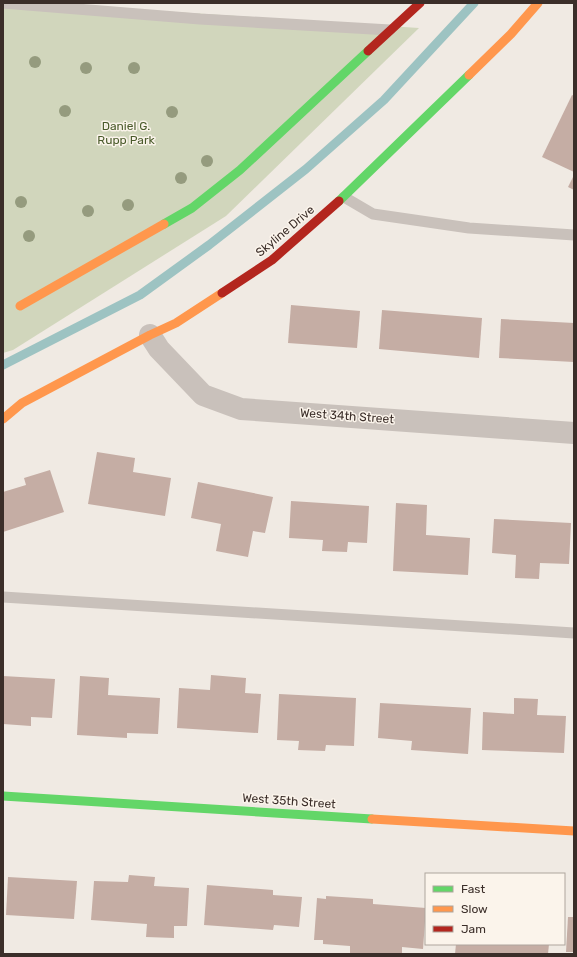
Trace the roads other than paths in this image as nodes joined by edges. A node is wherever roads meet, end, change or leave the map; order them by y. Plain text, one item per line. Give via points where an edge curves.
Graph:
1 (3, 3) edge
2 (420, 3) edge
3 (538, 3) edge
4 (391, 30) junction
5 (344, 197) junction
6 (574, 235) edge
7 (20, 306) dead end
8 (150, 335) junction
9 (3, 419) edge
10 (574, 433) edge
11 (3, 597) edge
12 (574, 633) edge
13 (3, 796) edge
14 (574, 831) edge

1 - 4 lane via 200,19
2 - 4 street
3 - 5 street, Skyline Drive via 505,40
4 - 7 street via 240,170 192,208
5 - 6 lane via 373,214 469,228
5 - 8 street, Skyline Drive via 272,260 176,323
8 - 9 street, Skyline Drive via 22,403
8 - 10 street, West 34th Street via 159,349 203,395 241,409
11 - 12 lane
13 - 14 street, West 35th Street

